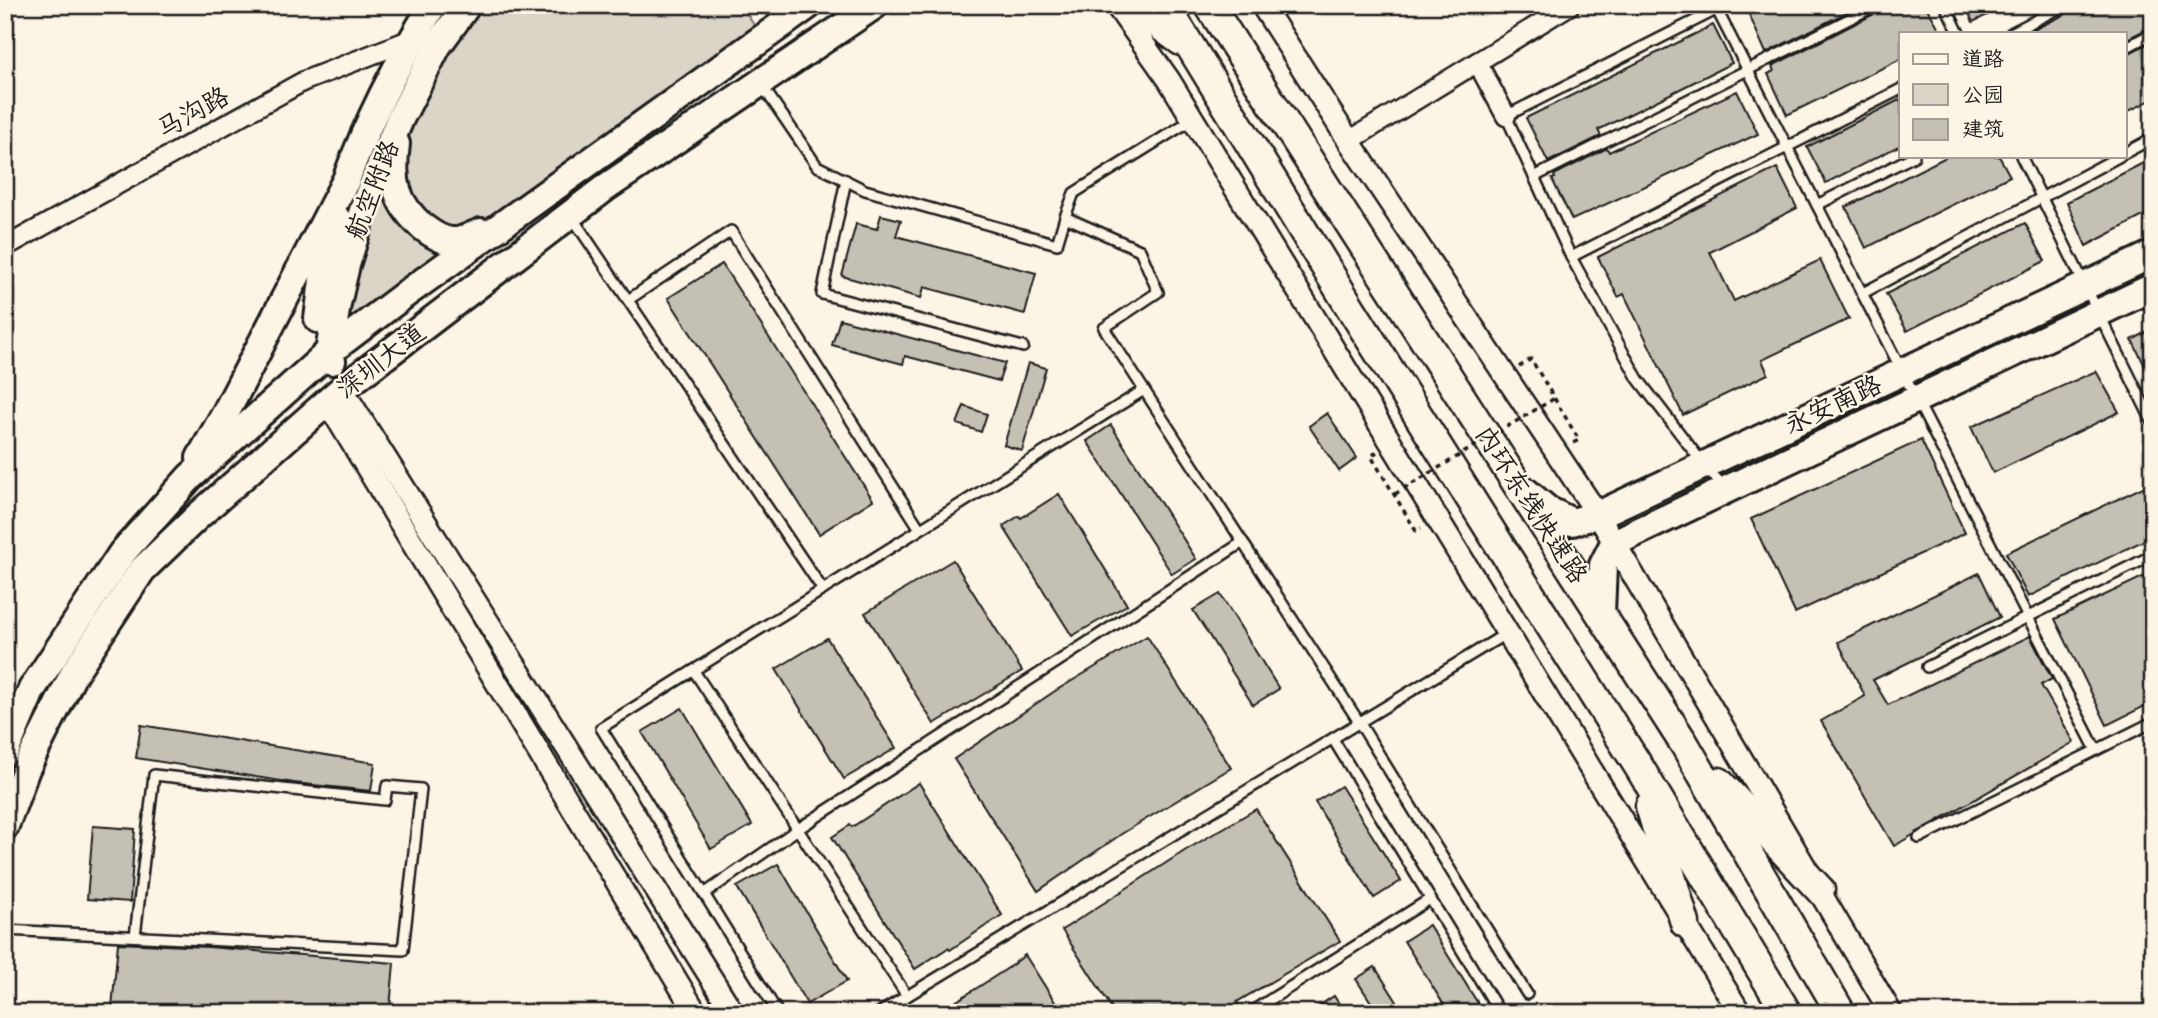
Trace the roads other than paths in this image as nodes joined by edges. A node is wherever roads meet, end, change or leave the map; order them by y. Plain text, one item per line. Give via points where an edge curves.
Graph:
1 (433, 5) edge
2 (467, 5) edge
3 (809, 5) edge
4 (875, 5) edge
5 (1116, 5) edge
6 (1132, 5) edge
7 (1165, 5) edge
8 (1209, 5) edge
9 (1262, 5) edge
10 (1570, 5) edge
11 (1726, 5) edge
12 (1877, 5) edge
13 (1945, 5) edge
14 (2065, 5) edge
15 (1717, 10) junction
16 (1221, 18) edge
17 (1958, 32) edge
18 (2013, 32) edge
19 (2153, 33) edge
20 (412, 39) junction
21 (2126, 47) edge
22 (1190, 48) junction
23 (1477, 62) junction
24 (1748, 70) junction
25 (760, 83) junction
26 (1899, 90) edge
27 (1506, 116) junction
28 (400, 119) junction
29 (1193, 119) junction
30 (2153, 138) edge
31 (1349, 141) junction
32 (1787, 147) junction
33 (2126, 152) edge
34 (1910, 158) edge
35 (2022, 158) edge
36 (2116, 158) edge
37 (1534, 177) junction
38 (346, 180) junction
39 (846, 180) junction
40 (2041, 197) junction
41 (1817, 205) junction
42 (570, 214) junction
43 (1066, 217) junction
44 (503, 224) junction
45 (5, 247) edge
46 (2153, 254) edge
47 (1571, 257) junction
48 (2085, 285) junction
49 (2153, 287) edge
50 (1863, 293) junction
51 (628, 300) junction
52 (2099, 313) junction
53 (1023, 347) dead end
54 (322, 360) junction
55 (1903, 371) junction
56 (1144, 390) junction
57 (335, 396) junction
58 (1917, 399) junction
59 (2153, 423) edge
60 (1704, 465) junction
61 (190, 477) junction
62 (1517, 484) junction
63 (1727, 489) junction
64 (1598, 515) junction
65 (920, 529) junction
66 (1243, 542) junction
67 (1614, 543) junction
68 (2153, 555) edge
69 (823, 590) junction
70 (1601, 613) junction
71 (2028, 617) junction
72 (1507, 633) junction
73 (1927, 667) dead end
74 (694, 671) junction
75 (1359, 722) junction
76 (2153, 722) edge
77 (1333, 738) junction
78 (1685, 745) junction
79 (2096, 750) junction
80 (5, 752) edge
81 (1639, 766) junction
82 (5, 827) edge
83 (797, 829) junction
84 (1919, 838) dead end
85 (1820, 890) junction
86 (704, 894) junction
87 (1430, 898) junction
88 (1685, 923) junction
89 (5, 930) edge
90 (135, 936) junction
91 (1527, 994) dead end
92 (907, 996) junction
93 (696, 1013) edge
94 (733, 1013) edge
95 (778, 1013) edge
96 (879, 1013) edge
97 (1249, 1013) edge
98 (1500, 1013) edge
99 (1740, 1013) edge
100 (1787, 1013) edge
101 (1841, 1013) edge
102 (1891, 1013) edge

1 - 20 main road, 航空附路
2 - 28 main road, 航空附路 via 438,44
3 - 44 main road, 深圳大道
4 - 25 main road, 深圳大道
5 - 29 street
6 - 22 highway
7 - 22 highway, 内环东线快速路
8 - 16 highway, 内环东线快速路
9 - 31 street
10 - 23 street
11 - 15 lane
12 - 24 lane
13 - 17 lane
14 - 18 lane
15 - 24 lane
15 - 27 lane
16 - 62 highway, 内环东线快速路
19 - 21 lane
20 - 38 main road, 航空附路
20 - 45 street, 马沟路 via 304,81
22 - 81 highway, 内环东线快速路
23 - 27 street
23 - 31 street
24 - 32 lane
24 - 37 lane
25 - 39 lane via 817,166
25 - 42 main road, 深圳大道
26 - 32 lane
27 - 37 lane
28 - 44 main road via 393,165 398,199 411,217 433,235 454,242
28 - 54 main road, 航空附路 via 366,201
29 - 43 lane via 1074,193
29 - 72 street
30 - 33 lane
31 - 64 street
32 - 41 lane
32 - 47 lane
34 - 41 lane
35 - 40 lane
36 - 40 lane
37 - 47 lane
38 - 54 main road, 航空附路 via 321,290
38 - 61 main road, 航空附路
39 - 43 lane via 865,190 1057,244
39 - 53 lane via 822,294
40 - 48 lane
40 - 50 lane
41 - 50 lane
42 - 51 lane
42 - 57 main road, 深圳大道
43 - 56 lane via 1140,250 1158,292 1104,328
44 - 54 main road, 深圳大道
46 - 48 main road, 永安南路
47 - 60 lane via 1638,379
48 - 52 lane
48 - 55 main road, 永安南路
49 - 52 main road, 永安南路
50 - 55 lane
51 - 65 lane via 731,231
51 - 69 lane
52 - 58 main road, 永安南路
52 - 59 lane
54 - 57 main road, 航空附路
54 - 61 main road, 深圳大道
55 - 58 lane
55 - 60 main road, 永安南路
56 - 65 lane
56 - 66 lane
57 - 82 main road, 深圳大道 via 142,570 74,673 26,769
57 - 93 street
57 - 94 street
58 - 63 main road, 永安南路
58 - 71 lane
60 - 63 lane
60 - 64 main road, 永安南路
61 - 80 main road, 深圳大道 via 122,553 32,689
62 - 64 main road, 永安南路 via 1548,510 1572,522
62 - 70 highway, 内环东线快速路
63 - 67 main road, 永安南路
64 - 67 street
65 - 69 lane
66 - 75 lane
66 - 83 lane
67 - 70 main road via 1603,565
67 - 85 street
68 - 71 lane
69 - 74 lane
70 - 78 highway, 内环东线快速路
71 - 73 lane
71 - 79 lane
72 - 75 lane
72 - 88 street
74 - 83 lane
74 - 86 lane via 601,728
75 - 77 lane
75 - 91 lane
76 - 79 lane
77 - 87 lane
77 - 92 lane
78 - 85 highway
78 - 101 highway, 内环东线快速路
79 - 84 lane
81 - 88 highway
81 - 100 highway, 内环东线快速路
83 - 86 lane
83 - 92 lane
85 - 102 street
86 - 95 lane
87 - 97 lane
87 - 98 lane
88 - 99 street
89 - 90 lane
90 - 90 lane via 402,950 421,789 387,786 385,800 154,775
92 - 96 lane

